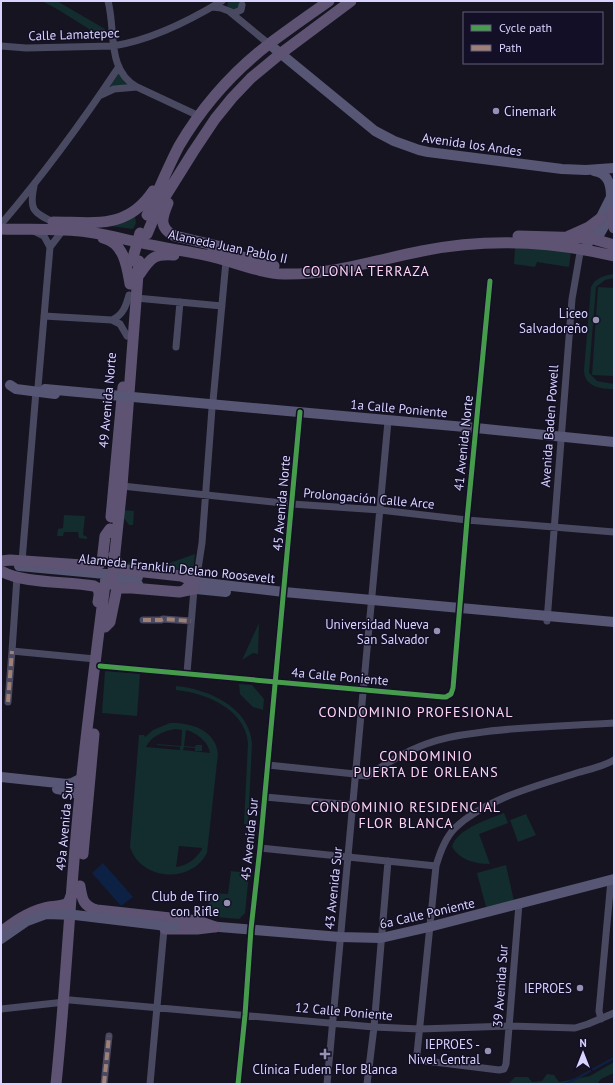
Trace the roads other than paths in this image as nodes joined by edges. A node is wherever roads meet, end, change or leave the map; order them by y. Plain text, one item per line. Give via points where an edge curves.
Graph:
1 (108, 1) edge
2 (222, 1) edge
3 (225, 1) edge
4 (329, 1) edge
5 (349, 2) edge
6 (243, 3) edge
7 (213, 7) junction
8 (229, 12) junction
9 (247, 27) junction
10 (269, 44) junction
11 (1, 46) edge
12 (114, 46) junction
13 (280, 54) junction
14 (118, 68) junction
15 (137, 87) junction
16 (99, 96) junction
17 (199, 116) junction
18 (614, 168) edge
19 (586, 170) junction
20 (164, 176) junction
21 (178, 177) junction
22 (35, 184) junction
23 (156, 205) junction
24 (614, 211) edge
25 (601, 218) junction
26 (53, 222) junction
27 (1, 225) edge
28 (614, 228) edge
29 (30, 230) junction
30 (63, 230) junction
31 (571, 237) junction
32 (589, 245) junction
33 (614, 245) edge
34 (50, 247) junction
35 (614, 256) edge
36 (226, 258) junction
37 (490, 281) dead end
38 (133, 289) junction
39 (180, 302) junction
40 (222, 306) junction
41 (44, 316) junction
42 (112, 320) junction
43 (127, 336) junction
44 (176, 347) dead end
45 (127, 384) junction
46 (6, 385) edge
47 (40, 389) junction
48 (115, 396) junction
49 (138, 398) junction
50 (212, 404) junction
51 (277, 411) junction
52 (300, 412) junction
53 (124, 417) junction
54 (388, 421) junction
55 (476, 428) junction
56 (562, 438) junction
57 (614, 442) edge
58 (122, 486) junction
59 (206, 496) junction
60 (292, 504) junction
61 (380, 510) junction
62 (467, 520) junction
63 (554, 527) junction
64 (110, 529) junction
65 (614, 532) edge
66 (114, 555) junction
67 (22, 561) junction
68 (1, 563) edge
69 (1, 571) edge
70 (109, 571) junction
71 (17, 577) junction
72 (195, 586) junction
73 (283, 594) junction
74 (372, 602) junction
75 (459, 610) junction
76 (547, 618) junction
77 (144, 620) dead end
78 (191, 621) junction
79 (614, 622) edge
80 (102, 627) junction
81 (614, 627) edge
82 (12, 652) junction
83 (98, 662) junction
84 (187, 673) junction
85 (275, 681) junction
86 (453, 688) joint
87 (364, 690) junction
88 (8, 702) dead end
89 (614, 723) edge
90 (613, 761) edge
91 (268, 765) junction
92 (355, 774) junction
93 (1, 777) edge
94 (82, 778) junction
95 (1, 784) edge
96 (80, 795) junction
97 (265, 797) junction
98 (353, 805) junction
99 (260, 848) junction
100 (348, 857) junction
101 (388, 861) junction
102 (436, 866) junction
103 (613, 879) edge
104 (76, 887) junction
105 (519, 904) junction
106 (90, 908) junction
107 (60, 910) junction
108 (74, 920) junction
109 (91, 920) junction
110 (215, 927) junction
111 (429, 927) junction
112 (164, 929) junction
113 (251, 929) junction
114 (1, 933) edge
115 (340, 937) junction
116 (381, 938) junction
117 (1, 939) edge
118 (1, 942) edge
119 (67, 1001) junction
120 (158, 1008) junction
121 (1, 1009) edge
122 (614, 1013) edge
123 (245, 1015) junction
124 (601, 1018) junction
125 (333, 1023) junction
126 (510, 1026) junction
127 (374, 1027) junction
128 (420, 1029) junction
129 (109, 1036) dead end
130 (56, 1084) edge
131 (61, 1084) edge
132 (104, 1084) edge
133 (150, 1084) edge
134 (238, 1084) edge
135 (327, 1084) edge
136 (367, 1084) edge

1 - 12 street
2 - 7 street, Calle Lamatepec
3 - 8 street
4 - 10 main road
5 - 13 main road
6 - 8 street via 236,13
6 - 9 street via 243,16
7 - 8 street
7 - 12 street, Calle Lamatepec via 177,26
8 - 9 street, Avenida los Andes
9 - 10 street, Avenida los Andes
10 - 13 street, Avenida los Andes
10 - 17 main road via 233,77
11 - 12 street, Calle Lamatepec
12 - 14 street
13 - 19 street, Avenida los Andes via 362,120 394,141 428,152
13 - 21 main road via 232,98 208,129
14 - 15 street via 127,80
14 - 16 street
15 - 16 street via 114,89
15 - 17 street
16 - 22 street
17 - 20 main road
18 - 19 street, Avenida los Andes
19 - 25 street, Avenida Baden Powell via 603,173 610,181 610,197
20 - 23 main road
20 - 26 main road via 146,201 122,218 114,221
21 - 23 main road
21 - 36 main road via 163,215 162,221 167,231 175,236 222,247
22 - 26 street via 32,197 34,209 38,215
22 - 27 street
23 - 38 main road, 49 Avenida Norte via 136,261
24 - 28 main road
24 - 32 street
25 - 31 main road
25 - 32 street, Avenida Baden Powell
26 - 27 main road, Alameda Juan Pablo II
26 - 36 main road, Alameda Juan Pablo II via 95,226
27 - 29 main road, Alameda Juan Pablo II
29 - 30 main road, Alameda Juan Pablo II
29 - 34 street via 41,234
30 - 34 street
30 - 36 main road, Alameda Juan Pablo II via 102,234
30 - 38 main road via 108,239 114,243 124,257
31 - 32 main road, Alameda Juan Pablo II
31 - 36 main road, Alameda Juan Pablo II via 461,238 342,263 306,267 274,266
32 - 33 main road, Alameda Juan Pablo II
32 - 35 main road, Alameda Juan Pablo II
32 - 36 main road, Alameda Juan Pablo II via 462,244 326,272 302,274 282,274 249,267
32 - 56 street, Avenida Baden Powell via 572,300
34 - 41 street
36 - 38 main road via 159,254 148,261
36 - 40 street
37 - 55 street, 41 Avenida Norte
38 - 39 street
38 - 42 street via 122,314
38 - 43 main road, 49 Avenida Norte
38 - 45 main road, 49 Avenida Norte
39 - 40 street
39 - 44 street
40 - 50 street
41 - 42 street
41 - 47 street
42 - 43 street via 120,324
43 - 45 main road, 49 Avenida Norte
45 - 48 street
45 - 49 street
45 - 53 main road, 49 Avenida Norte
46 - 47 street, 1a Calle Poniente
47 - 48 street, 1a Calle Poniente via 45,386
47 - 51 street, 1a Calle Poniente, bridge
47 - 67 street
48 - 53 street
49 - 50 street, 1a Calle Poniente
49 - 53 street
50 - 51 street, 1a Calle Poniente via 265,406
50 - 59 street
51 - 52 street, 1a Calle Poniente
52 - 54 street, 1a Calle Poniente
52 - 60 street, 45 Avenida Norte
53 - 58 main road, 49 Avenida Norte
53 - 64 main road, 49 Avenida Norte
54 - 55 street, 1a Calle Poniente
54 - 61 street, 43 Avenida Sur
55 - 56 street, 1a Calle Poniente
55 - 62 street, 41 Avenida Norte
56 - 57 street, 1a Calle Poniente
56 - 63 street, Avenida Baden Powell
58 - 59 street, Prolongación Calle Arce
58 - 66 main road, 49 Avenida Norte
59 - 60 street, Prolongación Calle Arce
59 - 72 street
60 - 61 street, Prolongación Calle Arce
60 - 73 street, 45 Avenida Norte
61 - 62 street, Prolongación Calle Arce
61 - 74 street, 43 Avenida Sur
62 - 63 street, Prolongación Calle Arce
62 - 75 street, 41 Avenida Norte
63 - 65 street, Prolongación Calle Arce
63 - 76 street, Avenida Baden Powell
64 - 67 main road via 105,536 102,562 97,566
64 - 70 main road, 49 Avenida Norte
66 - 70 main road, 49 Avenida Norte
66 - 72 main road via 119,566 126,570 181,576
67 - 68 main road
68 - 72 street, Alameda Franklin Delano Roosevelt
69 - 71 main road
69 - 72 street, Alameda Franklin Delano Roosevelt
70 - 80 main road, 49a Avenida Sur
71 - 80 main road via 96,587 99,593 96,619
71 - 82 street
72 - 73 street, Alameda Franklin Delano Roosevelt
72 - 78 street
72 - 80 main road via 179,592 117,588 110,622
73 - 74 street, Alameda Franklin Delano Roosevelt
73 - 85 street, 45 Avenida Sur
74 - 75 street, Alameda Franklin Delano Roosevelt
74 - 87 street, 43 Avenida Sur
75 - 76 street, Alameda Franklin Delano Roosevelt
75 - 86 street, 41 Avenida Norte
76 - 79 street, Alameda Franklin Delano Roosevelt
76 - 81 street, Alameda Franklin Delano Roosevelt
77 - 78 street
78 - 84 street
80 - 83 main road, 49a Avenida Sur
82 - 83 street, 4a Calle Poniente
82 - 88 street
83 - 84 street, 4a Calle Poniente
83 - 94 main road, 49a Avenida Sur
83 - 104 main road, 49a Avenida Sur
84 - 85 street, 4a Calle Poniente
85 - 87 street, 4a Calle Poniente
85 - 91 street, 45 Avenida Sur
86 - 87 street, 4a Calle Poniente via 451,694 446,697
87 - 92 street, 43 Avenida Sur
89 - 92 street via 505,729 457,736 412,750 367,776
90 - 102 street via 537,786 470,815 451,833 440,852
91 - 92 street
91 - 97 street, 45 Avenida Sur
92 - 98 street, 43 Avenida Sur
93 - 94 street via 67,784
94 - 96 main road, 49a Avenida Sur
95 - 96 street via 66,790
96 - 104 main road, 49a Avenida Sur
97 - 98 street
97 - 99 street, 45 Avenida Sur
98 - 100 street, 43 Avenida Sur
99 - 100 street
99 - 113 street, 45 Avenida Sur
100 - 101 street
100 - 115 street, 43 Avenida Sur
101 - 102 street
101 - 116 street
102 - 111 street
103 - 105 street, 6a Calle Poniente
103 - 124 street via 599,1011
104 - 106 main road
104 - 107 main road via 70,900
104 - 108 main road, 49a Avenida Sur
105 - 111 street, 6a Calle Poniente
105 - 126 street, 39 Avenida Sur
106 - 109 main road via 86,915
106 - 110 main road via 198,920
107 - 108 main road via 68,919
107 - 114 main road via 42,908 34,911 16,920
107 - 118 main road via 35,920
108 - 109 main road
108 - 110 street, 6a Calle Poniente
108 - 114 street via 54,910 38,912
108 - 117 street, bridge via 53,914 36,917 22,923
108 - 119 main road, 49a Avenida Sur
109 - 112 main road
110 - 112 main road
110 - 113 street, 6a Calle Poniente
111 - 116 street, 6a Calle Poniente
111 - 128 street
112 - 120 street
113 - 115 street, 6a Calle Poniente
113 - 123 street, 45 Avenida Sur
115 - 116 street, 6a Calle Poniente
115 - 125 street, 43 Avenida Sur
116 - 127 street
119 - 120 street, 12 Calle Poniente
119 - 121 street, 12 Calle Poniente
119 - 130 main road, 49a Avenida Sur
119 - 131 main road, 49a Avenida Sur
120 - 123 street, 12 Calle Poniente
120 - 133 street
122 - 124 street, 12 Calle Poniente
123 - 125 street, 12 Calle Poniente
123 - 134 street, 45 Avenida Sur
124 - 126 street, 12 Calle Poniente via 574,1028
125 - 127 street, 12 Calle Poniente
125 - 135 street, 43 Avenida Sur
126 - 128 street, 12 Calle Poniente
126 - 128 street, 39 Avenida Sur via 506,1064 504,1069 499,1070 418,1060
127 - 128 street, 12 Calle Poniente
127 - 136 street
129 - 132 street

